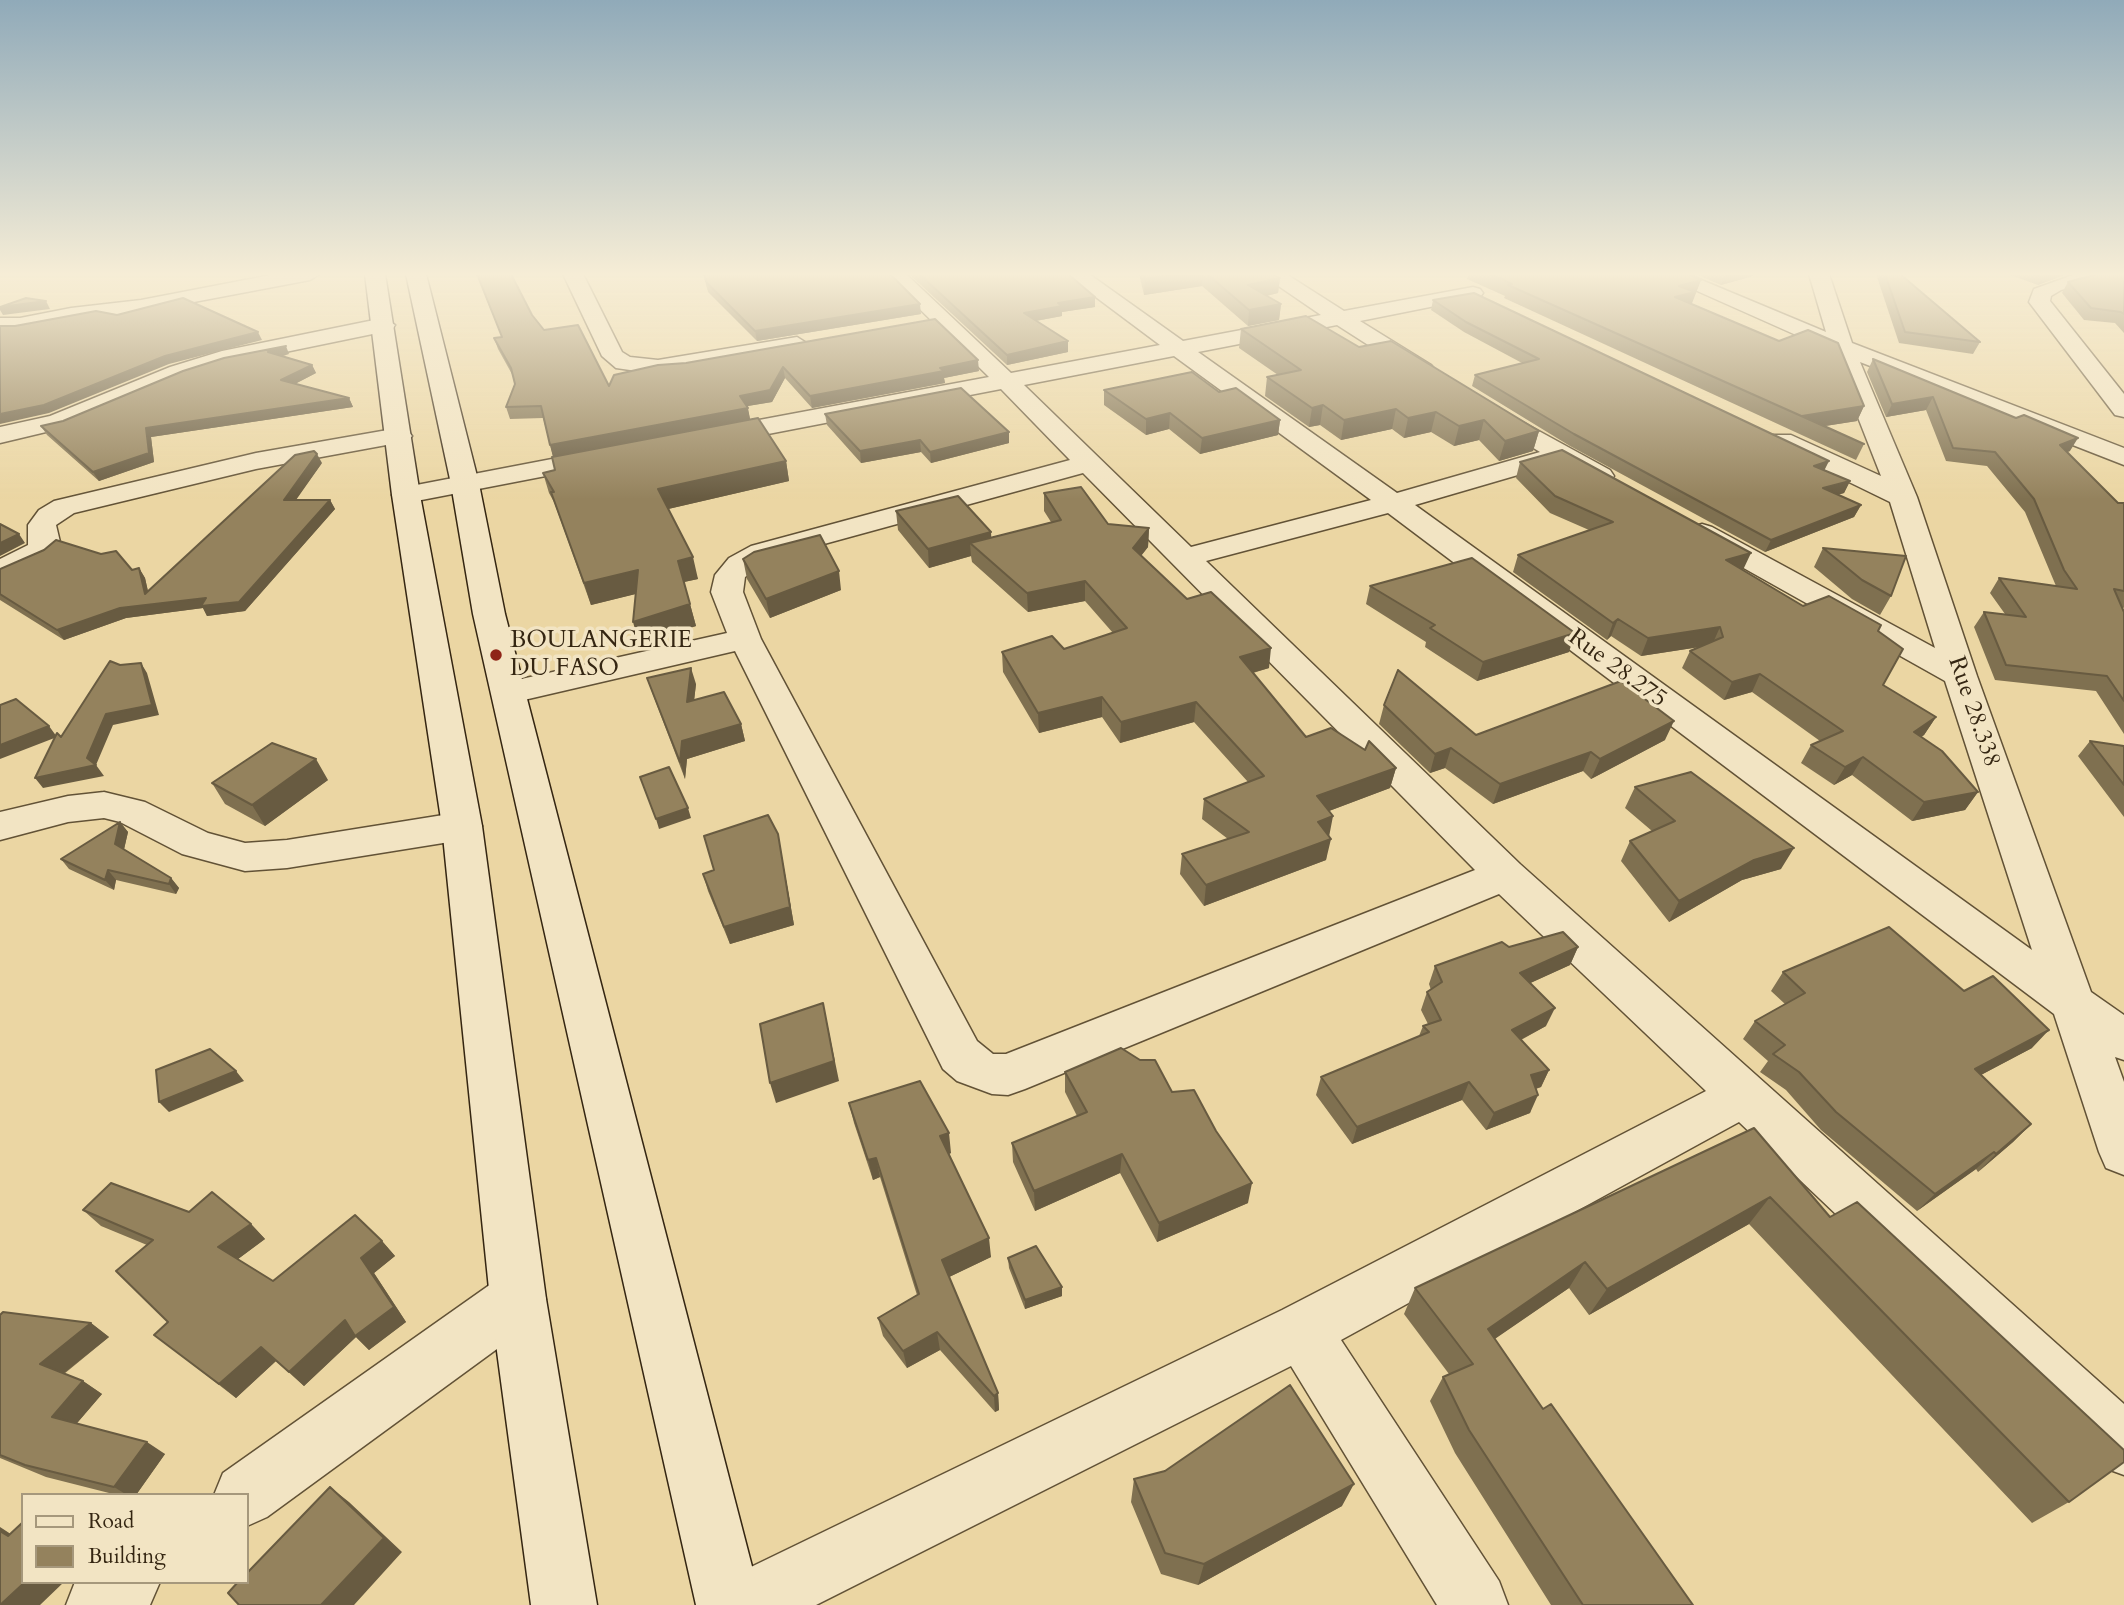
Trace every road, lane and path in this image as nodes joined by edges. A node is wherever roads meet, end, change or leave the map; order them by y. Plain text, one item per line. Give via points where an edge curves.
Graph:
1 (267, 349) edge
2 (387, 349) edge
3 (433, 349) edge
4 (610, 349) edge
5 (766, 349) edge
6 (963, 349) edge
7 (1166, 349) edge
8 (1178, 349) edge
9 (1389, 349) edge
10 (1843, 349) edge
11 (1847, 349) edge
12 (2076, 349) edge
13 (1006, 381) junction
14 (1444, 383) edge
15 (1467, 397) edge
16 (2124, 410) edge
17 (1756, 427) edge
18 (0, 435) edge
19 (399, 436) junction
20 (681, 442) edge
21 (627, 453) edge
22 (1560, 454) junction
23 (2124, 457) edge
24 (1088, 463) junction
25 (465, 484) junction
26 (1620, 488) edge
27 (406, 495) junction
28 (1903, 497) junction
29 (1392, 503) junction
30 (1681, 521) edge
31 (1184, 558) junction
32 (0, 571) edge
33 (745, 639) junction
34 (1960, 676) junction
35 (510, 692) junction
36 (0, 826) edge
37 (462, 826) junction
38 (1505, 875) junction
39 (2075, 1006) junction
40 (2124, 1041) edge
41 (1742, 1096) junction
42 (2124, 1152) edge
43 (518, 1299) junction
44 (1302, 1330) junction
45 (2124, 1445) edge
46 (248, 1493) edge
47 (125, 1584) edge
48 (99, 1605) edge
49 (564, 1605) edge
50 (729, 1605) edge
51 (746, 1605) edge
52 (1475, 1605) edge

1 - 18 street via 178,372 58,422
2 - 19 street
3 - 25 street
4 - 5 street via 624,363 658,367
6 - 13 street
7 - 13 street
8 - 29 street, Rue 28.275
9 - 14 street
10 - 28 street, Rue 28.338
11 - 23 street
12 - 16 street
13 - 20 street
13 - 24 street
15 - 22 street
17 - 28 street
19 - 27 street
19 - 32 street via 256,461 64,508 42,525 45,542 38,551
21 - 25 street
22 - 26 street
22 - 29 street
24 - 31 street
24 - 33 street via 751,558 730,575 727,592
25 - 27 street
25 - 35 street via 489,614
27 - 37 street
28 - 34 street, Rue 28.338
29 - 31 street
29 - 39 street, Rue 28.275
30 - 34 street
31 - 38 street
33 - 35 street
33 - 38 street via 960,1055 974,1068 992,1074 1008,1075
34 - 39 street, Rue 28.338
35 - 50 street
36 - 37 street via 68,809 104,806 131,811 196,844 245,857
37 - 43 street
38 - 41 street
39 - 40 street, Rue 28.275
39 - 42 street, Rue 28.338
41 - 44 street
41 - 45 street
43 - 46 street
43 - 49 street
44 - 51 street
44 - 52 street
47 - 48 street

